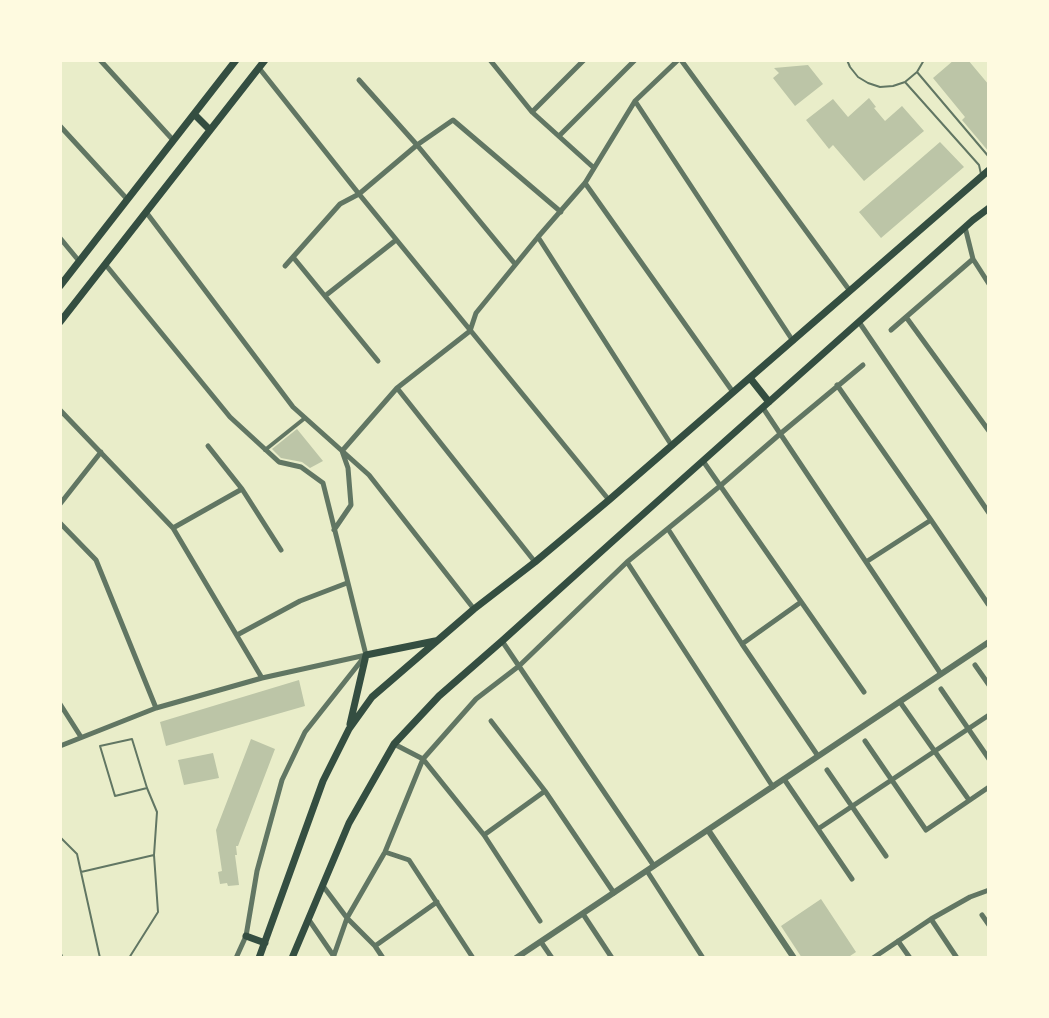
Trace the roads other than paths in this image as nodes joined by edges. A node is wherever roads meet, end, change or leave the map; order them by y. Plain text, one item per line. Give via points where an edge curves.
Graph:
1 (100, 60) edge
2 (236, 60) edge
3 (265, 60) edge
4 (490, 60) edge
5 (584, 60) edge
6 (635, 60) edge
7 (679, 60) edge
8 (847, 60) edge
9 (924, 60) edge
10 (259, 68) junction
11 (917, 72) junction
12 (359, 80) dead end
13 (905, 82) junction
14 (635, 101) junction
15 (532, 112) junction
16 (194, 114) junction
17 (60, 126) edge
18 (210, 130) junction
19 (559, 136) junction
20 (173, 140) junction
21 (417, 146) junction
22 (989, 157) edge
23 (594, 168) junction
24 (989, 170) edge
25 (982, 176) junction
26 (585, 183) junction
27 (359, 194) junction
28 (127, 199) junction
29 (989, 208) edge
30 (146, 212) junction
31 (561, 212) junction
32 (965, 227) junction
33 (538, 237) junction
34 (60, 238) edge
35 (396, 240) junction
36 (293, 257) junction
37 (973, 259) junction
38 (79, 261) junction
39 (105, 264) junction
40 (515, 264) junction
41 (285, 266) dead end
42 (989, 284) edge
43 (60, 286) edge
44 (850, 291) junction
45 (325, 296) junction
46 (906, 317) junction
47 (60, 322) edge
48 (859, 322) junction
49 (891, 330) dead end
50 (470, 331) junction
51 (793, 341) junction
52 (378, 361) dead end
53 (864, 365) dead end
54 (750, 378) junction
55 (837, 385) junction
56 (397, 388) junction
57 (734, 392) junction
58 (770, 402) junction
59 (763, 408) junction
60 (60, 410) edge
61 (305, 418) junction
62 (989, 431) edge
63 (780, 434) junction
64 (208, 446) dead end
65 (672, 446) junction
66 (265, 450) junction
67 (342, 451) junction
68 (101, 452) junction
69 (703, 461) junction
70 (720, 486) junction
71 (242, 489) junction
72 (609, 500) junction
73 (60, 504) edge
74 (989, 513) edge
75 (931, 520) junction
76 (60, 523) edge
77 (173, 528) junction
78 (668, 529) junction
79 (334, 531) junction
80 (281, 550) dead end
81 (535, 562) junction
82 (627, 562) junction
83 (866, 562) junction
84 (347, 583) junction
85 (801, 602) junction
86 (988, 604) edge
87 (474, 609) junction
88 (237, 634) junction
89 (437, 640) junction
90 (502, 641) junction
91 (989, 642) edge
92 (742, 644) junction
93 (366, 655) junction
94 (975, 665) dead end
95 (519, 666) junction
96 (941, 675) junction
97 (262, 678) junction
98 (989, 685) edge
99 (941, 689) dead end
100 (864, 692) dead end
101 (900, 702) junction
102 (60, 704) edge
103 (156, 708) junction
104 (989, 715) edge
105 (491, 721) dead end
106 (349, 729) junction
107 (968, 729) junction
108 (81, 737) junction
109 (865, 741) dead end
110 (394, 744) junction
111 (60, 746) edge
112 (934, 751) junction
113 (818, 756) junction
114 (423, 759) junction
115 (989, 759) edge
116 (827, 770) dead end
117 (784, 779) junction
118 (892, 780) junction
119 (773, 787) junction
120 (989, 787) edge
121 (147, 788) junction
122 (545, 791) junction
123 (969, 800) junction
124 (852, 806) junction
125 (818, 829) junction
126 (708, 830) junction
127 (484, 835) junction
128 (60, 837) edge
129 (385, 852) junction
130 (154, 855) junction
131 (885, 856) dead end
132 (654, 866) junction
133 (647, 871) junction
134 (81, 872) junction
135 (852, 879) dead end
136 (323, 886) junction
137 (989, 890) edge
138 (614, 893) junction
139 (437, 902) junction
140 (583, 914) junction
141 (982, 915) dead end
142 (347, 918) junction
143 (932, 919) junction
144 (309, 920) junction
145 (540, 921) dead end
146 (989, 925) edge
147 (246, 936) junction
148 (898, 941) junction
149 (541, 942) junction
150 (265, 943) junction
151 (375, 946) junction
152 (334, 957) edge
153 (100, 958) edge
154 (129, 958) edge
155 (236, 958) edge
156 (259, 958) edge
157 (292, 958) edge
158 (382, 958) edge
159 (473, 958) edge
160 (516, 958) edge
161 (552, 958) edge
162 (612, 958) edge
163 (703, 958) edge
164 (794, 958) edge
165 (873, 958) edge
166 (910, 958) edge
167 (957, 958) edge

1 - 20 street
2 - 16 main road
3 - 10 main road
4 - 15 street
5 - 15 street
6 - 19 street
7 - 14 street
7 - 44 street
8 - 13 lane via 868,83 887,87
9 - 11 lane
10 - 18 main road
10 - 27 street
11 - 13 lane
11 - 22 lane
12 - 21 street
13 - 25 lane via 979,165
14 - 23 street
14 - 51 street
15 - 19 street
16 - 18 main road
16 - 20 main road
17 - 28 street
18 - 30 main road
19 - 23 street
20 - 28 main road
21 - 27 street
21 - 31 street via 453,120
21 - 40 street
23 - 26 street
24 - 25 main road
25 - 44 main road
26 - 31 street
26 - 57 street
27 - 35 street
27 - 36 street via 340,204
28 - 38 main road
29 - 32 main road
30 - 39 main road
30 - 61 street
31 - 33 street
32 - 37 street
32 - 48 main road
33 - 40 street
33 - 65 street
34 - 38 street
35 - 45 street
35 - 50 street
36 - 41 street
36 - 45 street
37 - 42 street
37 - 46 street
38 - 43 main road
39 - 47 main road
39 - 66 street via 230,417
40 - 50 street via 476,313
44 - 51 main road
45 - 52 street
46 - 49 street
46 - 62 street
48 - 58 main road
48 - 74 street
50 - 56 street
50 - 72 street
51 - 54 main road
53 - 55 street
54 - 57 main road
54 - 58 main road
55 - 63 street
55 - 75 street
56 - 67 street
56 - 81 street
57 - 65 main road
58 - 59 main road
59 - 63 street
59 - 69 main road
60 - 68 street
61 - 66 street
61 - 67 street
63 - 70 street
63 - 83 street
64 - 71 street
65 - 72 main road
66 - 79 street via 279,462 301,467 323,483
67 - 79 street via 348,468 351,505
67 - 87 street via 369,475
68 - 73 street
68 - 77 street
69 - 70 street
69 - 90 main road
70 - 78 street
70 - 85 street
71 - 77 street
71 - 80 street
72 - 81 main road
75 - 83 street
75 - 86 street
76 - 103 street via 96,560
77 - 88 street
78 - 82 street
78 - 92 street
79 - 84 street
81 - 87 main road
82 - 95 street
82 - 119 street
83 - 96 street
84 - 88 street via 300,601
84 - 93 street
85 - 92 street
85 - 100 street
87 - 89 main road
88 - 97 street
89 - 93 main road
89 - 106 main road via 372,697
90 - 95 street
90 - 110 main road via 439,696
91 - 96 street
92 - 113 street
93 - 97 street
93 - 106 main road
93 - 147 street via 305,732 282,780 257,871
94 - 98 street
95 - 114 street via 476,699
95 - 132 street
96 - 101 street
97 - 103 street
99 - 107 street
101 - 112 street
101 - 113 street
102 - 108 street
103 - 108 street
104 - 107 street
105 - 122 street
106 - 150 main road via 323,781
107 - 112 street
107 - 115 street
108 - 111 street
109 - 118 street
110 - 114 street
110 - 136 main road via 349,823
112 - 118 street
112 - 123 street
113 - 117 street
114 - 127 street
114 - 129 street
116 - 124 street
117 - 119 street
117 - 125 street
118 - 123 street via 926,830
118 - 124 street
119 - 126 street
120 - 123 street
121 - 121 lane via 115,796 100,746 132,739
121 - 130 lane via 157,812
122 - 127 street
122 - 138 street
124 - 125 street
124 - 131 street
125 - 135 street
126 - 132 street
126 - 164 street
127 - 145 street
128 - 134 lane via 77,854
129 - 139 street via 409,860
129 - 142 street
130 - 134 lane
130 - 154 lane via 158,912
132 - 133 street
133 - 138 street
133 - 163 street
134 - 153 lane
136 - 142 street
136 - 144 main road
137 - 143 street
138 - 140 street
139 - 151 street
139 - 159 street
140 - 149 street
140 - 162 street
141 - 146 street
142 - 151 street
142 - 152 street
143 - 148 street
143 - 167 street
144 - 152 street
144 - 157 main road
147 - 150 main road
147 - 155 street
148 - 165 street
148 - 166 street
149 - 160 street
149 - 161 street
150 - 156 main road
151 - 158 street

